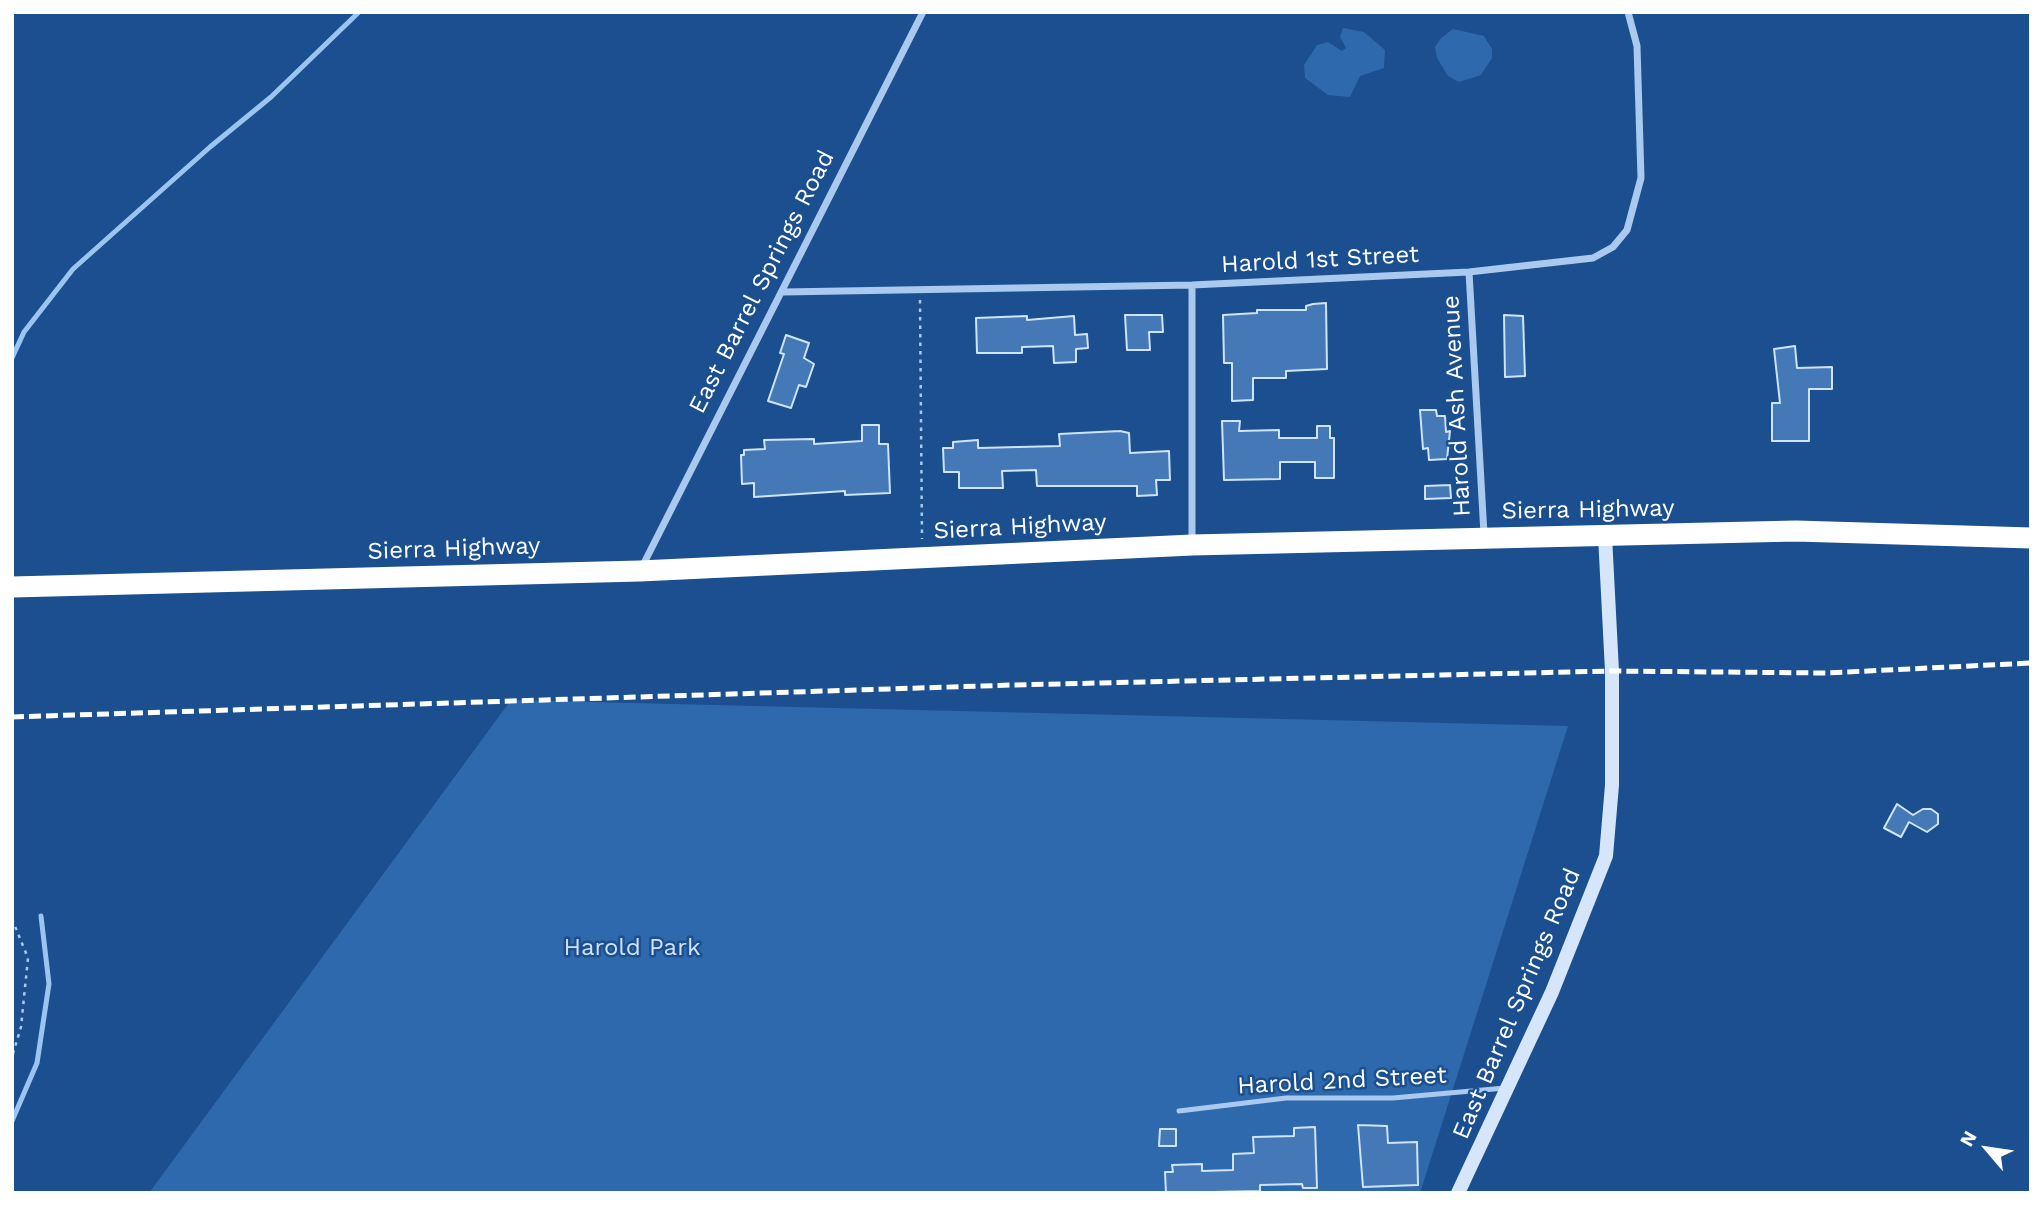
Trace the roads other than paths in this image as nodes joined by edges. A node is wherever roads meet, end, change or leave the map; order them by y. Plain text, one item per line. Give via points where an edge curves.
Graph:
1 (923, 12) edge
2 (1628, 12) edge
3 (1469, 272) junction
4 (1192, 285) junction
5 (783, 292) junction
6 (1605, 536) junction
7 (1485, 538) junction
8 (2031, 538) edge
9 (1192, 545) junction
10 (640, 571) junction
11 (12, 587) edge
12 (1508, 1088) junction
13 (1179, 1111) dead end
14 (1458, 1193) edge

1 - 5 street, East Barrel Springs Road
2 - 3 street, Harold 1st Street via 1637,46 1641,178 1627,230 1613,247 1593,258
3 - 4 street, Harold 1st Street
3 - 7 street, Harold Ash Avenue
4 - 5 street, Harold 1st Street
4 - 9 street
5 - 10 street, East Barrel Springs Road
6 - 7 highway, Sierra Highway
6 - 8 highway, Sierra Highway via 1796,531
6 - 12 street, East Barrel Springs Road via 1612,684 1612,785 1606,856
7 - 9 highway, Sierra Highway
9 - 10 highway, Sierra Highway
10 - 11 highway, Sierra Highway
12 - 13 lane, Harold 2nd Street via 1393,1098 1286,1098
12 - 14 street, East Barrel Springs Road

